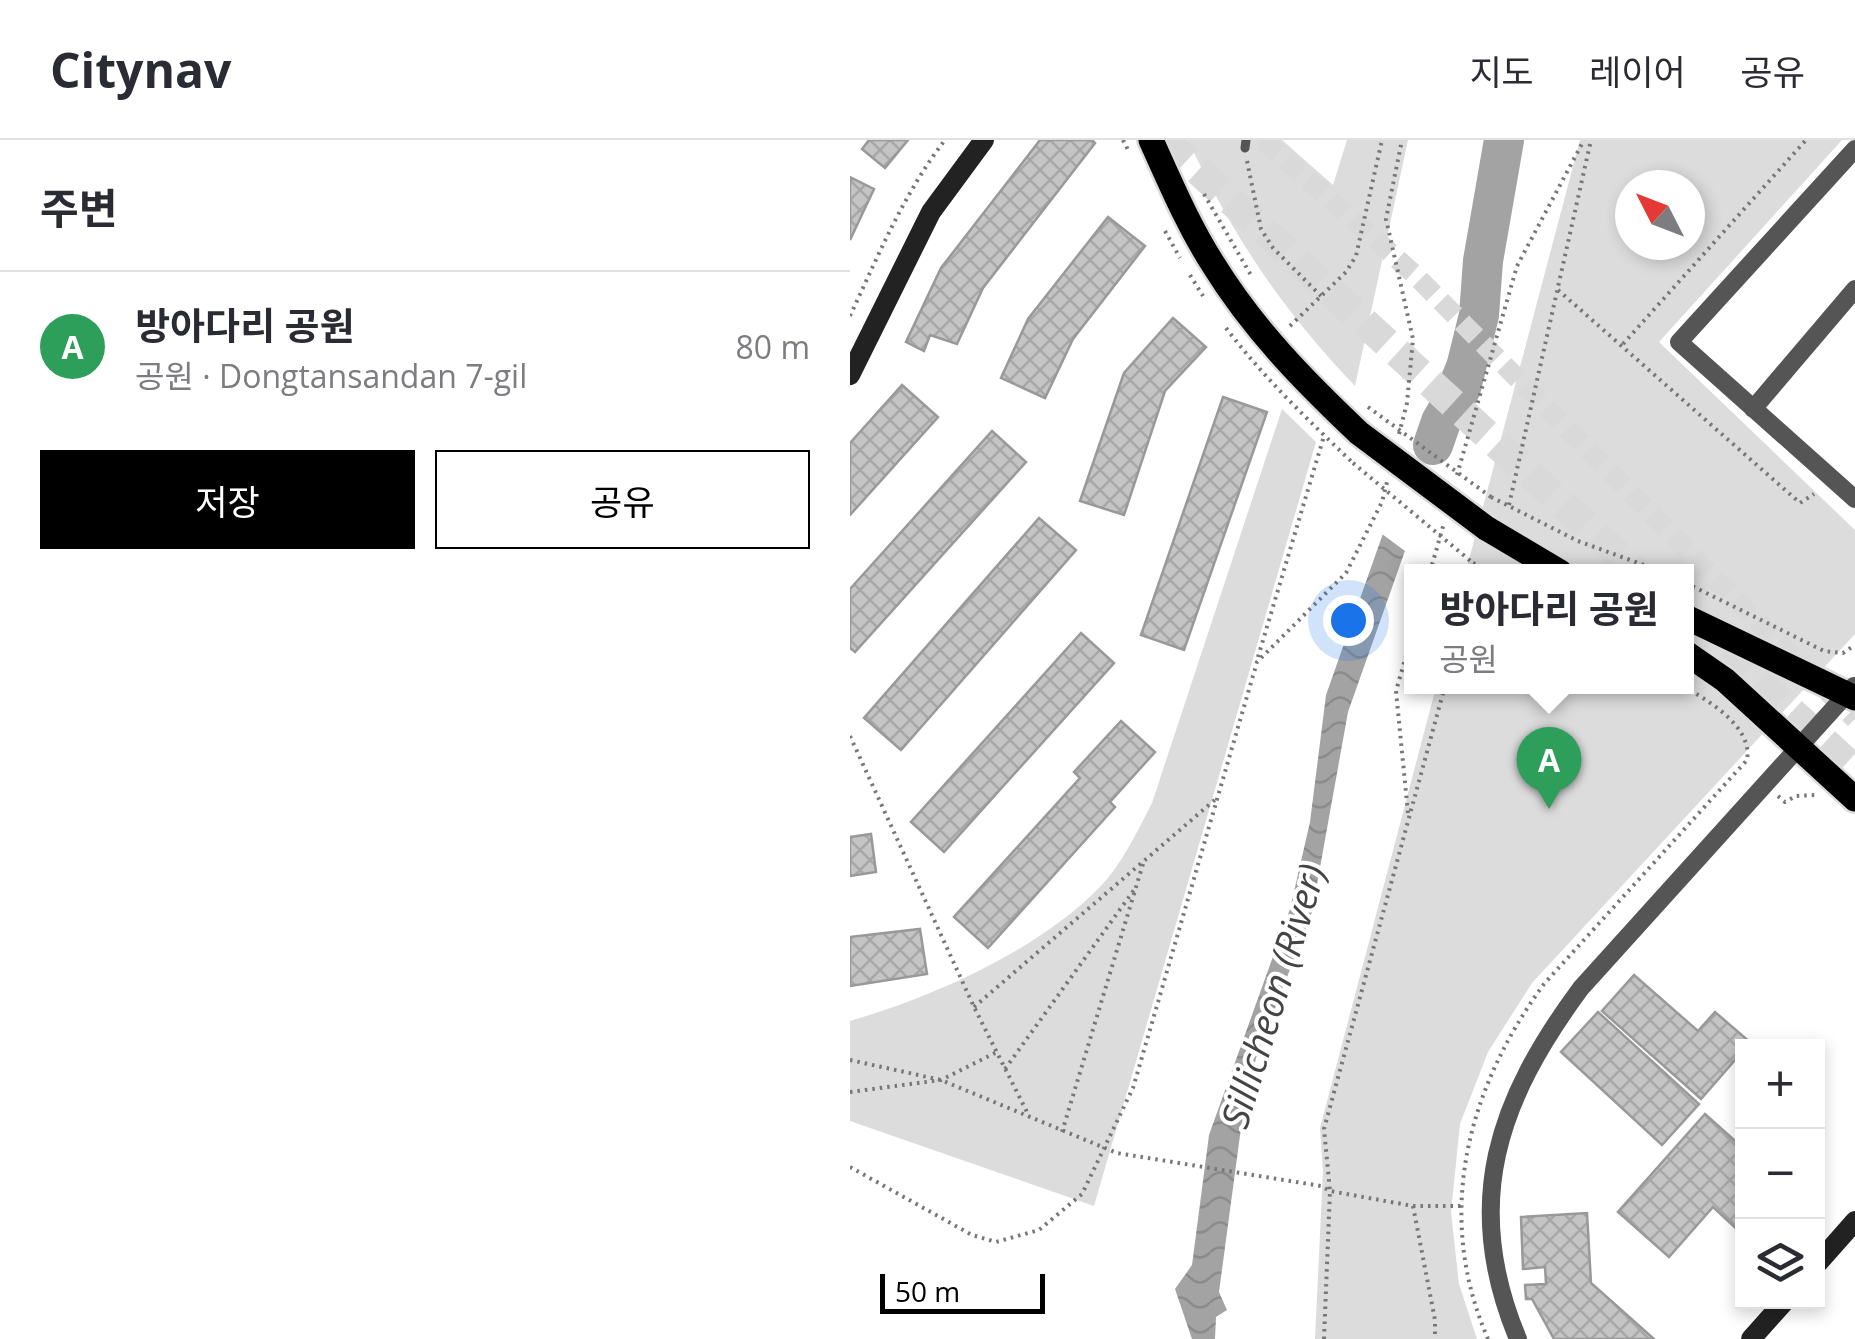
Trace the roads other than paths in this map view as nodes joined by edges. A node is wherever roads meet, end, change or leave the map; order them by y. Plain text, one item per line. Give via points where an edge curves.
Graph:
1 (984, 140) edge
2 (1150, 140) edge
3 (1855, 149) edge
4 (1855, 290) edge
5 (850, 375) edge
6 (1753, 408) junction
7 (1855, 499) edge
8 (1547, 564) edge
9 (1694, 621) edge
10 (1694, 658) edge
11 (1853, 692) edge
12 (1801, 746) junction
13 (1855, 799) edge
14 (1855, 1221) edge
15 (1825, 1255) edge
16 (1778, 1309) edge
17 (1518, 1339) edge
18 (1751, 1339) edge

1 - 5 street via 931,212
2 - 8 main road, bridge via 1196,234 1244,310 1302,378 1359,433 1486,528
3 - 6 street via 1679,342
4 - 6 street
6 - 7 street
9 - 11 main road
10 - 12 main road
11 - 12 street
12 - 13 main road
12 - 17 street via 1581,988 1542,1040 1512,1100 1490,1196 1503,1304
14 - 15 street
16 - 18 street

